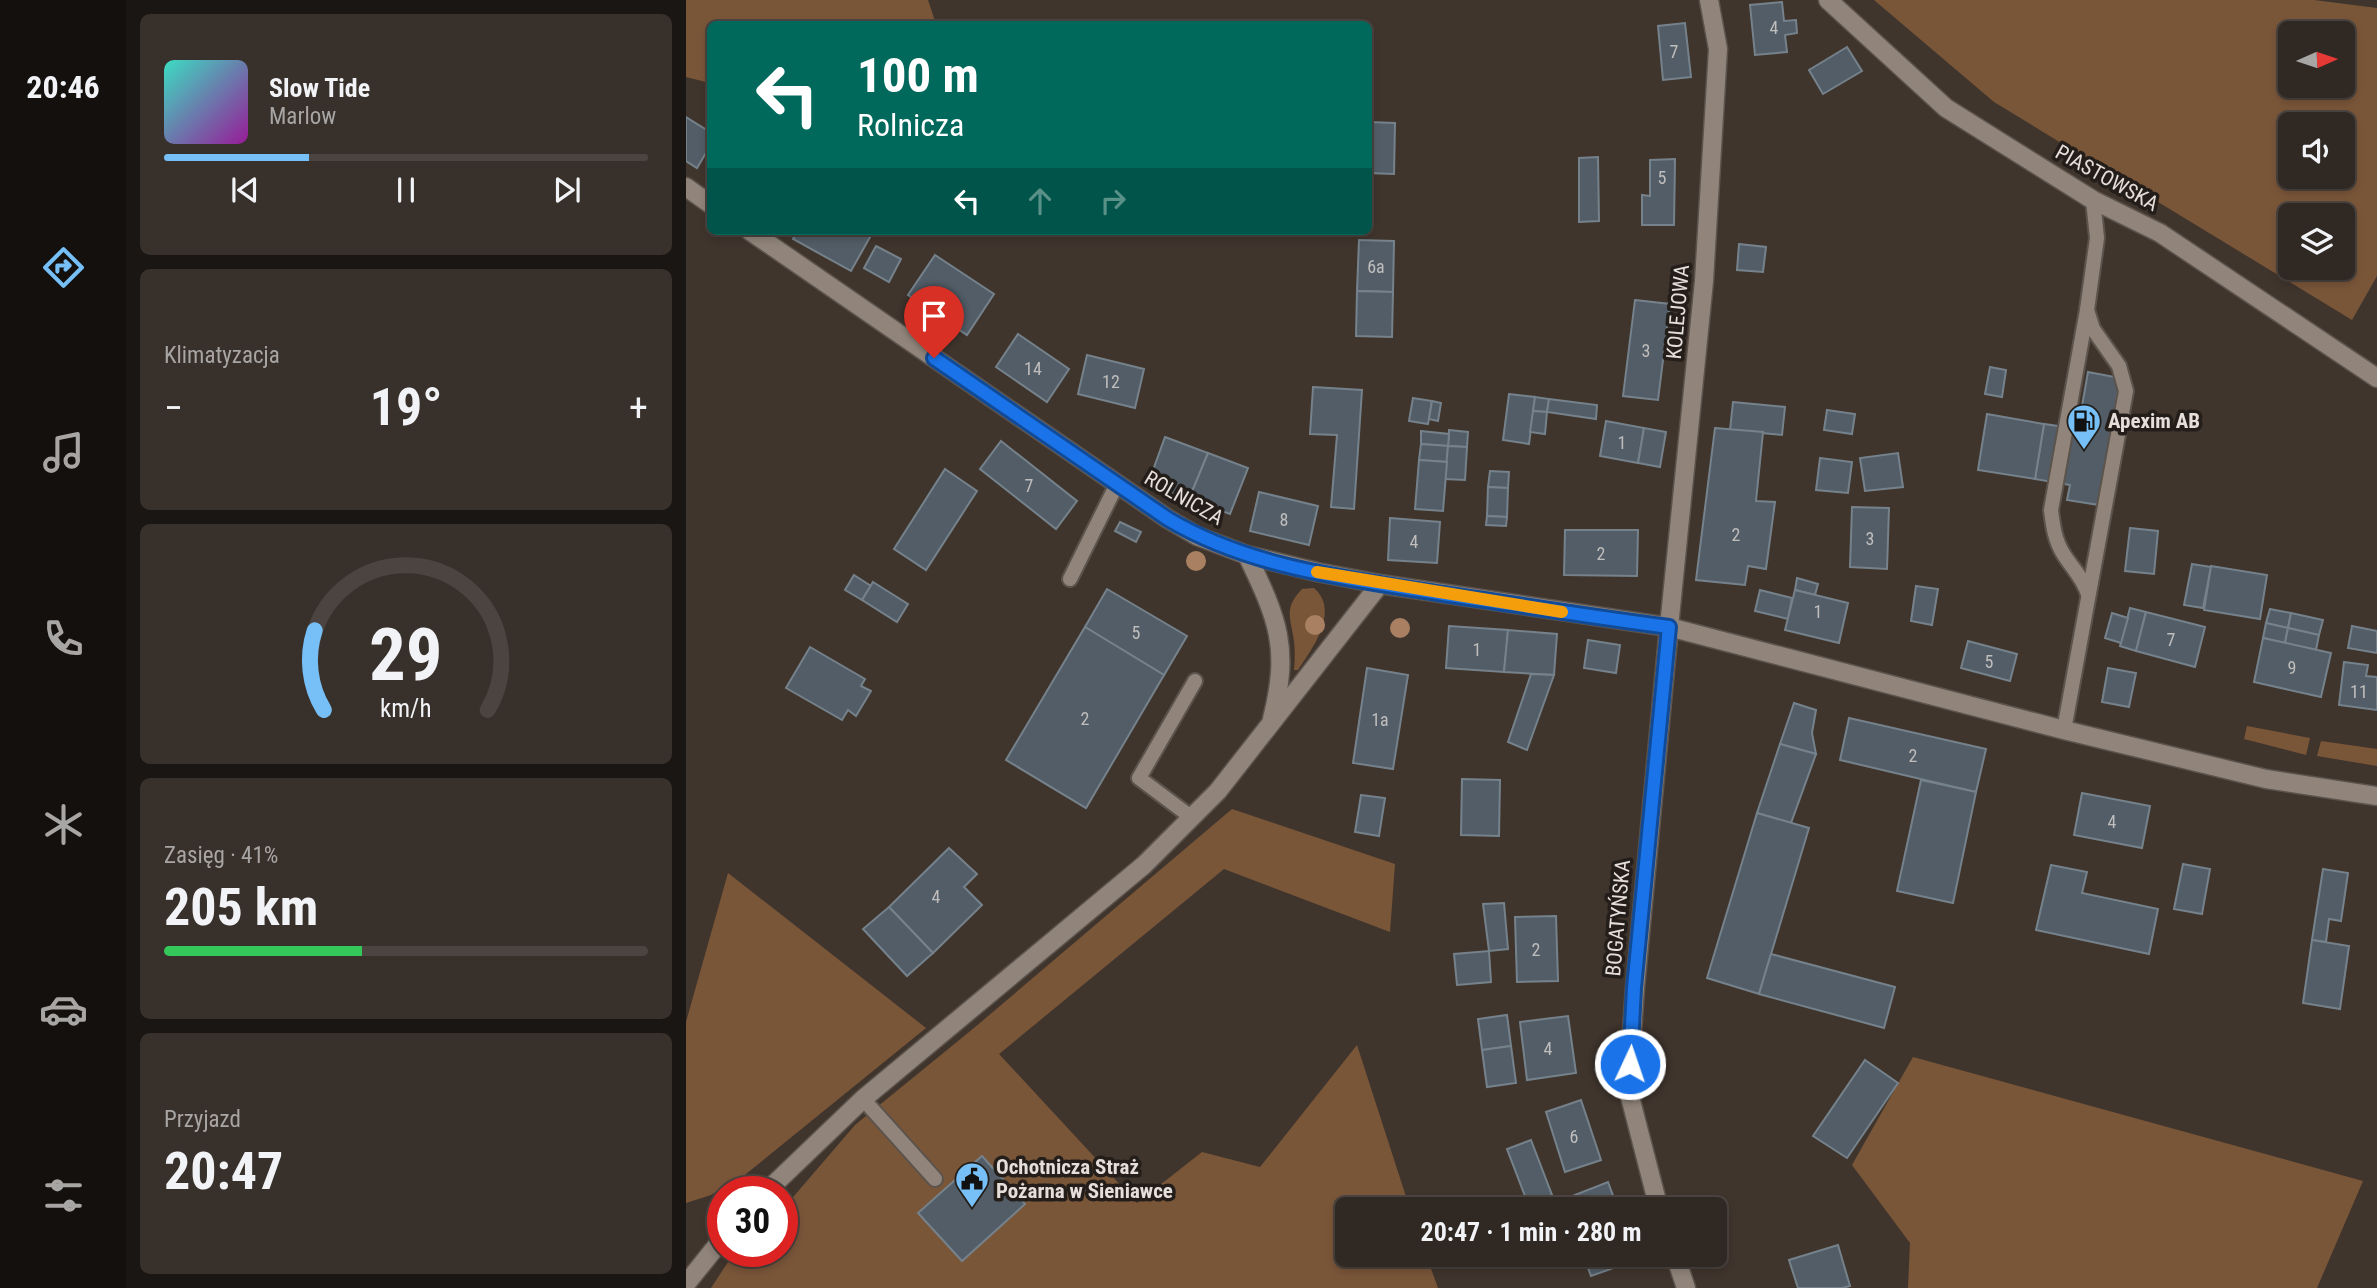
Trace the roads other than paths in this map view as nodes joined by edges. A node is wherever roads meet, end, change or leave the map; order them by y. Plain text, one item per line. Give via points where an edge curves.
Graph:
1 (1709, 0) edge
2 (1828, 0) edge
3 (686, 187) edge
4 (2093, 200) junction
5 (707, 202) edge
6 (756, 235) edge
7 (2087, 310) junction
8 (2377, 378) edge
9 (1117, 484) junction
10 (1247, 555) junction
11 (1070, 579) dead end
12 (1380, 584) junction
13 (2089, 599) junction
14 (1669, 627) junction
15 (1195, 681) dead end
16 (1270, 726) junction
17 (2064, 730) junction
18 (2377, 796) edge
19 (1191, 817) junction
20 (863, 1099) junction
21 (783, 1176) edge
22 (935, 1179) dead end
23 (1656, 1197) edge
24 (707, 1258) edge
25 (1679, 1267) edge
26 (686, 1284) edge
27 (1686, 1288) edge

1 - 14 street, KOLEJOWA via 1718,50 1705,268
2 - 4 street, PIASTOWSKA via 1946,108
3 - 5 street
4 - 7 lane via 2097,237
4 - 8 street, PIASTOWSKA via 2160,233
6 - 9 street, ROLNICZA
7 - 13 lane via 2093,329 2119,366 2126,391
7 - 13 lane via 2051,510 2053,533 2084,581
9 - 10 street, ROLNICZA via 1197,536
9 - 11 lane
10 - 12 street, ROLNICZA
10 - 16 street via 1279,638 1280,685
12 - 14 street, ROLNICZA
12 - 16 street
13 - 17 lane
14 - 17 street, ROLNICZA
14 - 23 street, BOGATYŃSKA via 1628,1089
15 - 19 lane via 1139,778
16 - 19 street
17 - 18 street, ROLNICZA via 2266,779
19 - 20 street via 1144,865
20 - 21 street
20 - 22 lane
24 - 26 street
25 - 27 street

